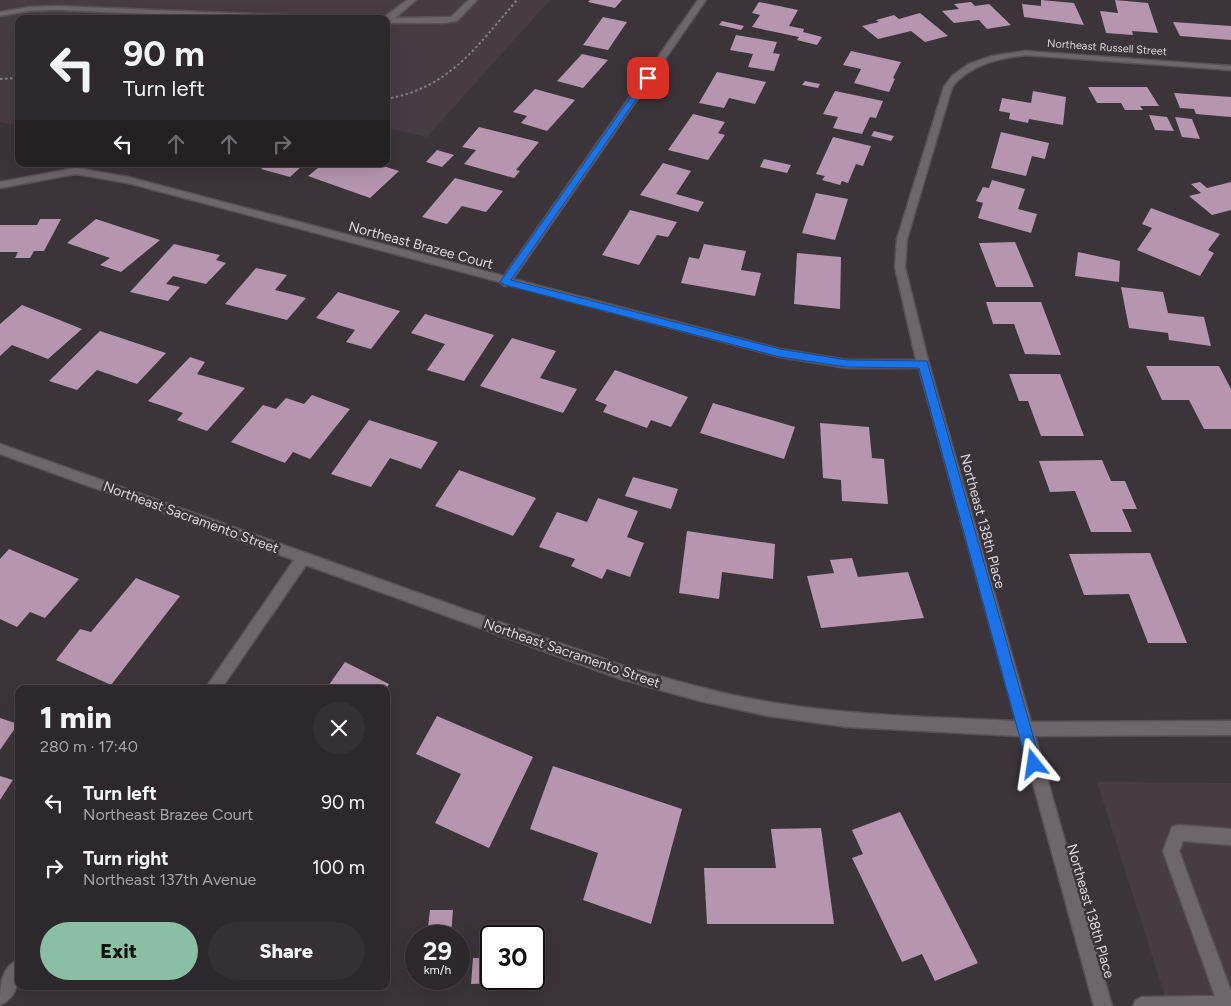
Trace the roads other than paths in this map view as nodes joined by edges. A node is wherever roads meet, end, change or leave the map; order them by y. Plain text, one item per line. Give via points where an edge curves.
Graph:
1 (412, 0) edge
2 (472, 0) edge
3 (702, 0) edge
4 (0, 14) edge
5 (230, 15) edge
6 (390, 18) edge
7 (390, 20) edge
8 (983, 61) joint
9 (1231, 68) edge
10 (0, 185) edge
11 (505, 282) junction
12 (924, 364) junction
13 (0, 448) edge
14 (304, 557) junction
15 (215, 685) edge
16 (1231, 728) edge
17 (1024, 729) junction
18 (1231, 838) edge
19 (15, 974) edge
20 (0, 996) edge
21 (1103, 1006) edge
22 (1142, 1006) edge

1 - 6 street
2 - 7 street via 454,19 444,22
3 - 11 street
4 - 5 street via 57,8
8 - 9 street, Northeast Russell Street via 1032,53
8 - 12 street, Northeast 138th Place via 967,67 955,76 948,87 902,239 900,267
10 - 11 street, Northeast Brazee Court via 76,171 128,180
11 - 12 street, Northeast Brazee Court via 813,360 847,364
12 - 17 street, Northeast 138th Place
13 - 14 street, Northeast Sacramento Street
14 - 15 street
14 - 17 street, Northeast Sacramento Street via 621,672 700,694 847,720
16 - 17 street, Northeast Sacramento Street
17 - 21 street, Northeast 138th Place
18 - 22 street via 1178,833 1171,851 1227,1004
19 - 20 street

